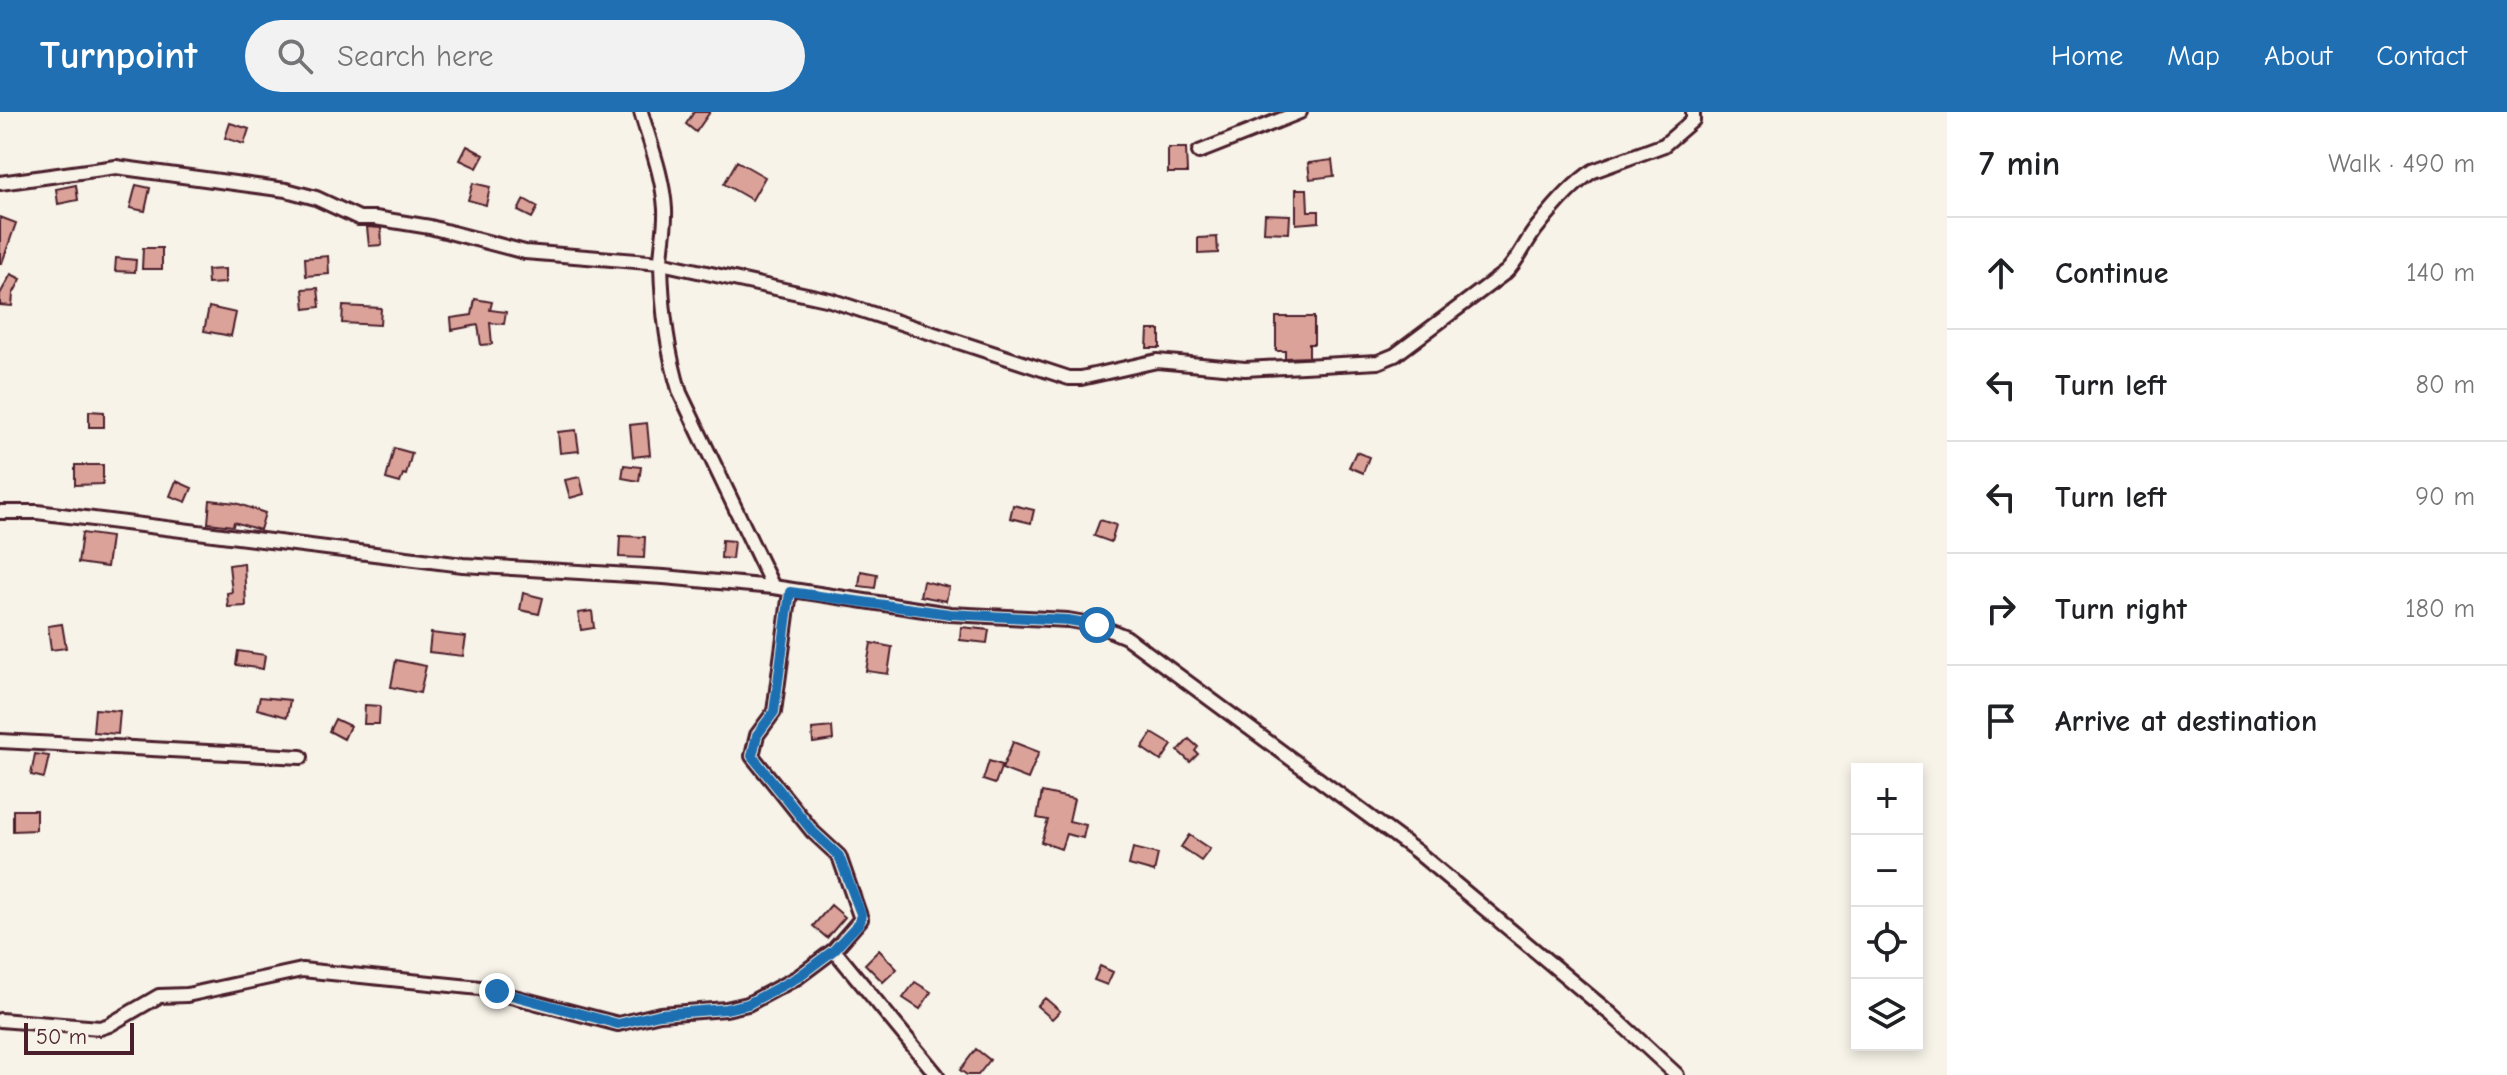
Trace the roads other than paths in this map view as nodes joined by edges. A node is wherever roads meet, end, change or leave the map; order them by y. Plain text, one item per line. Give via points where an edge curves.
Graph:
1 (641, 112) edge
2 (1300, 112) edge
3 (1693, 112) edge
4 (1199, 152) dead end
5 (0, 183) edge
6 (661, 263) junction
7 (0, 512) edge
8 (773, 587) junction
9 (790, 592) junction
10 (0, 741) edge
11 (301, 757) dead end
12 (834, 950) junction
13 (0, 1020) edge
14 (937, 1075) edge
15 (1677, 1075) edge

1 - 6 street via 663,192
2 - 4 street
3 - 6 street via 1693,120 1664,145 1583,178 1537,227 1506,272 1395,355 1362,364 1245,369 1157,361 1069,378 830,300
5 - 6 street via 116,167 286,190 359,218 430,227 525,252
6 - 8 street via 667,340 680,393
7 - 8 street via 37,512 463,565
8 - 9 street
9 - 12 street via 774,712 757,735 752,756 843,862 861,919
9 - 15 street via 950,614 1068,620 1126,637 1416,851
10 - 11 street
12 - 13 street via 748,1004 618,1024 480,988 302,970 187,995 159,996 100,1028
12 - 14 street

